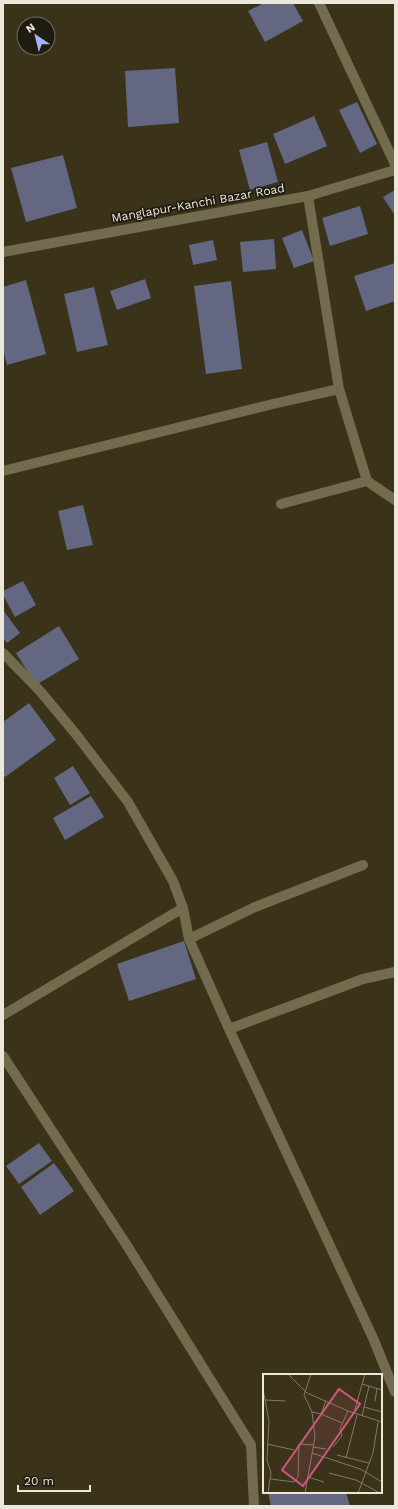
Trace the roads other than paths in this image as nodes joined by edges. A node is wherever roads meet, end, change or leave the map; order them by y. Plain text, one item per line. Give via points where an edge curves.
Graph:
1 (319, 3) edge
2 (395, 164) edge
3 (395, 170) edge
4 (308, 196) junction
5 (3, 252) edge
6 (338, 389) junction
7 (3, 471) edge
8 (367, 481) junction
9 (395, 500) edge
10 (281, 504) dead end
11 (3, 653) edge
12 (363, 865) dead end
13 (183, 908) junction
14 (189, 938) junction
15 (395, 972) edge
16 (3, 1015) edge
17 (229, 1029) junction
18 (3, 1056) edge
19 (390, 1366) edge
20 (395, 1392) edge
21 (254, 1506) edge

1 - 2 street
3 - 4 street, Manglapur-Kanchi Bazar Road
4 - 5 street, Manglapur-Kanchi Bazar Road
4 - 6 street
6 - 7 street
6 - 8 street
8 - 9 street
8 - 10 street
11 - 13 street via 40,690 128,802 173,881
12 - 14 street via 256,907
13 - 14 street
13 - 16 street
14 - 17 street
15 - 17 street via 362,979
17 - 19 street via 370,1330
18 - 21 street via 126,1244 251,1445
19 - 20 street

